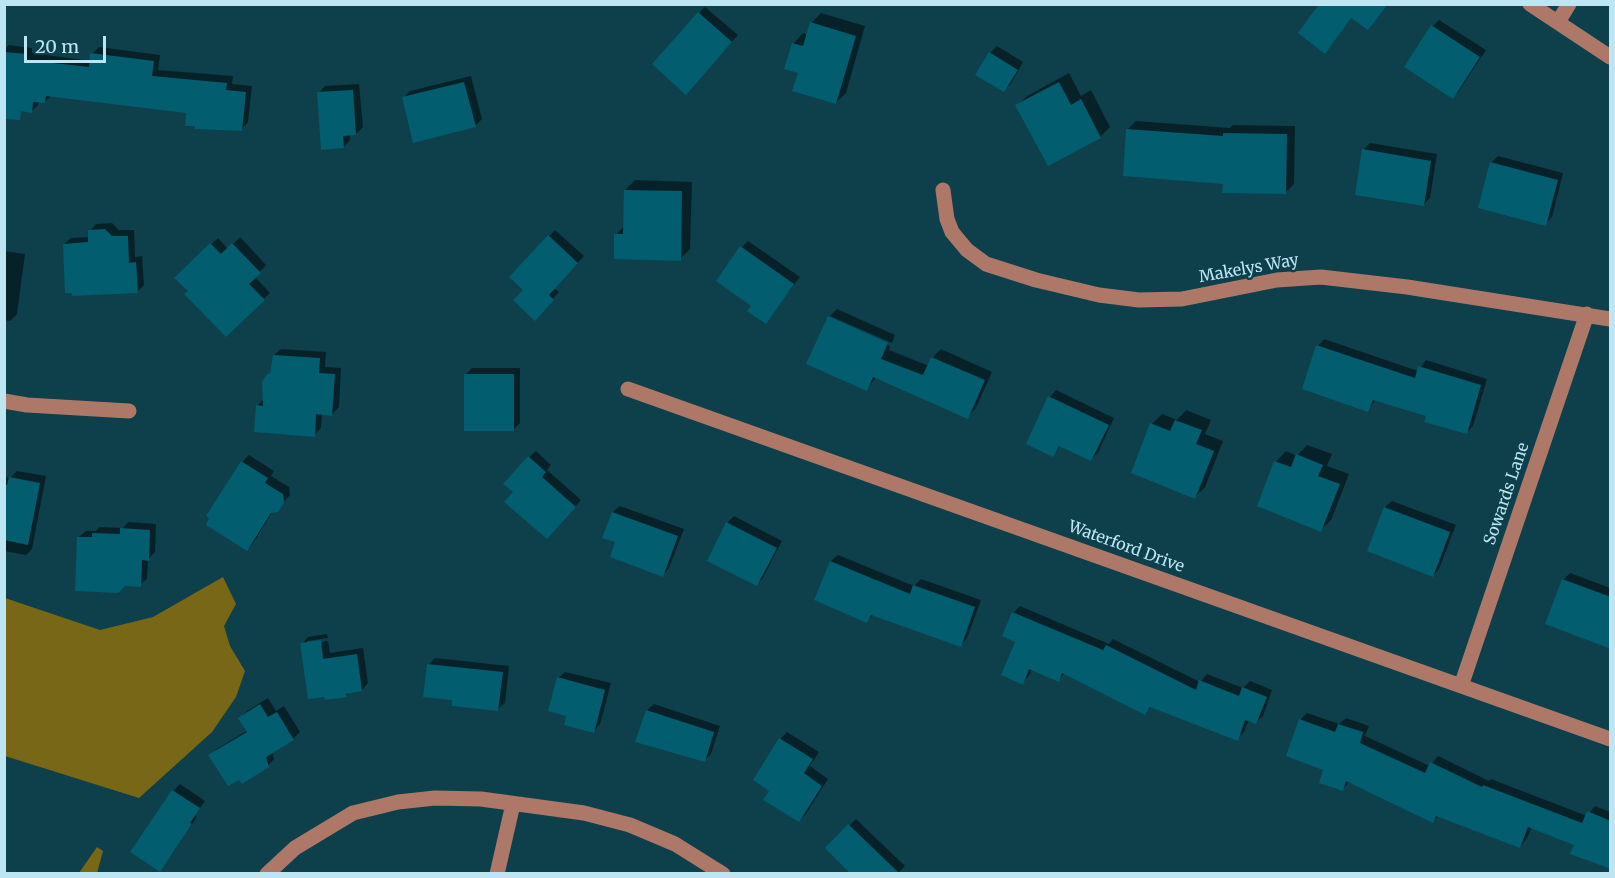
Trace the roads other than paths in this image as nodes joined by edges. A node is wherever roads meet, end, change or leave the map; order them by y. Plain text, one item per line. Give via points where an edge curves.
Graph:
1 (1530, 4) edge
2 (1569, 4) edge
3 (1558, 22) junction
4 (1611, 57) edge
5 (943, 190) dead end
6 (1587, 314) junction
7 (1611, 319) edge
8 (628, 389) dead end
9 (4, 401) edge
10 (129, 411) dead end
11 (1461, 686) junction
12 (1611, 739) edge
13 (513, 804) junction
14 (267, 873) edge
15 (497, 873) edge
16 (723, 873) edge

1 - 3 street
2 - 3 street
3 - 4 street
5 - 6 street, Makelys Way via 952,232 986,264 1100,295 1138,300 1182,299 1277,280 1321,276
6 - 7 street, Makelys Way
6 - 11 street, Sowards Lane
8 - 11 street, Waterford Drive
9 - 10 street
11 - 12 street, Waterford Drive
13 - 14 street via 435,798 353,813 295,848
13 - 15 street
13 - 16 street via 584,813 630,825 675,844

